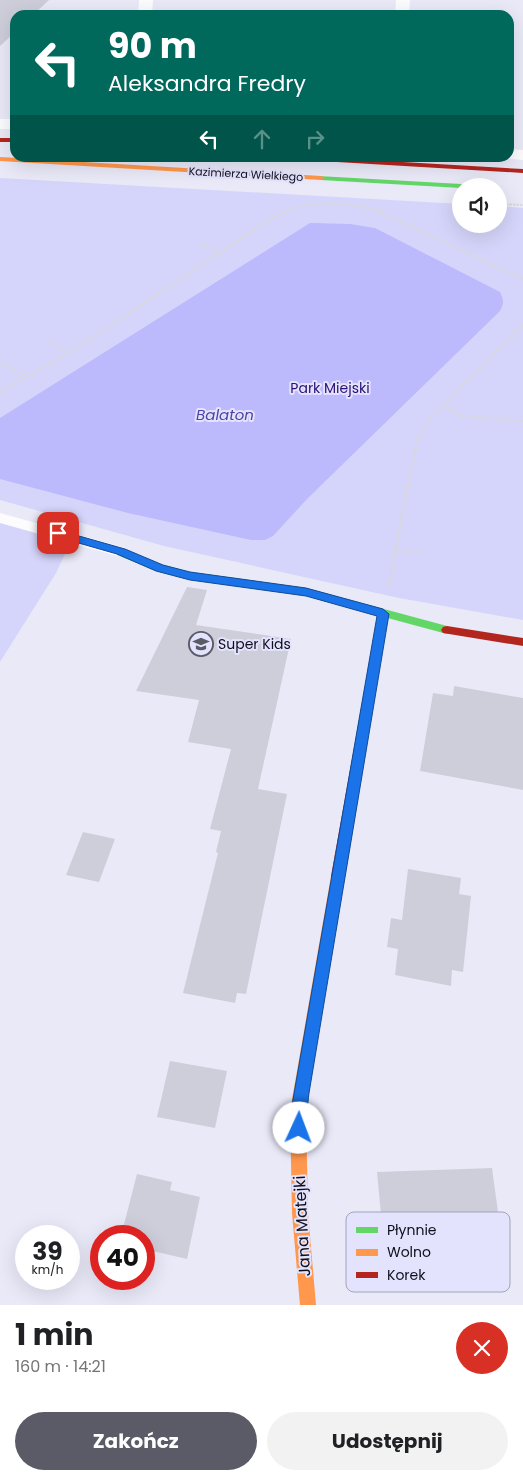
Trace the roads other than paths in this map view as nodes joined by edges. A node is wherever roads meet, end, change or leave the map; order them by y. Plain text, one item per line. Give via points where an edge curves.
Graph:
1 (69, 162) edge
2 (372, 162) edge
3 (523, 171) edge
4 (452, 185) edge
5 (0, 518) edge
6 (121, 552) joint
7 (383, 614) junction
8 (523, 642) edge
9 (308, 1305) edge

1 - 4 main road, Kazimierza Wielkiego
2 - 3 main road
5 - 6 lane
6 - 7 main road via 190,576 306,592
7 - 8 main road via 438,629
7 - 9 main road, Jana Matejki via 298,1111 300,1212

